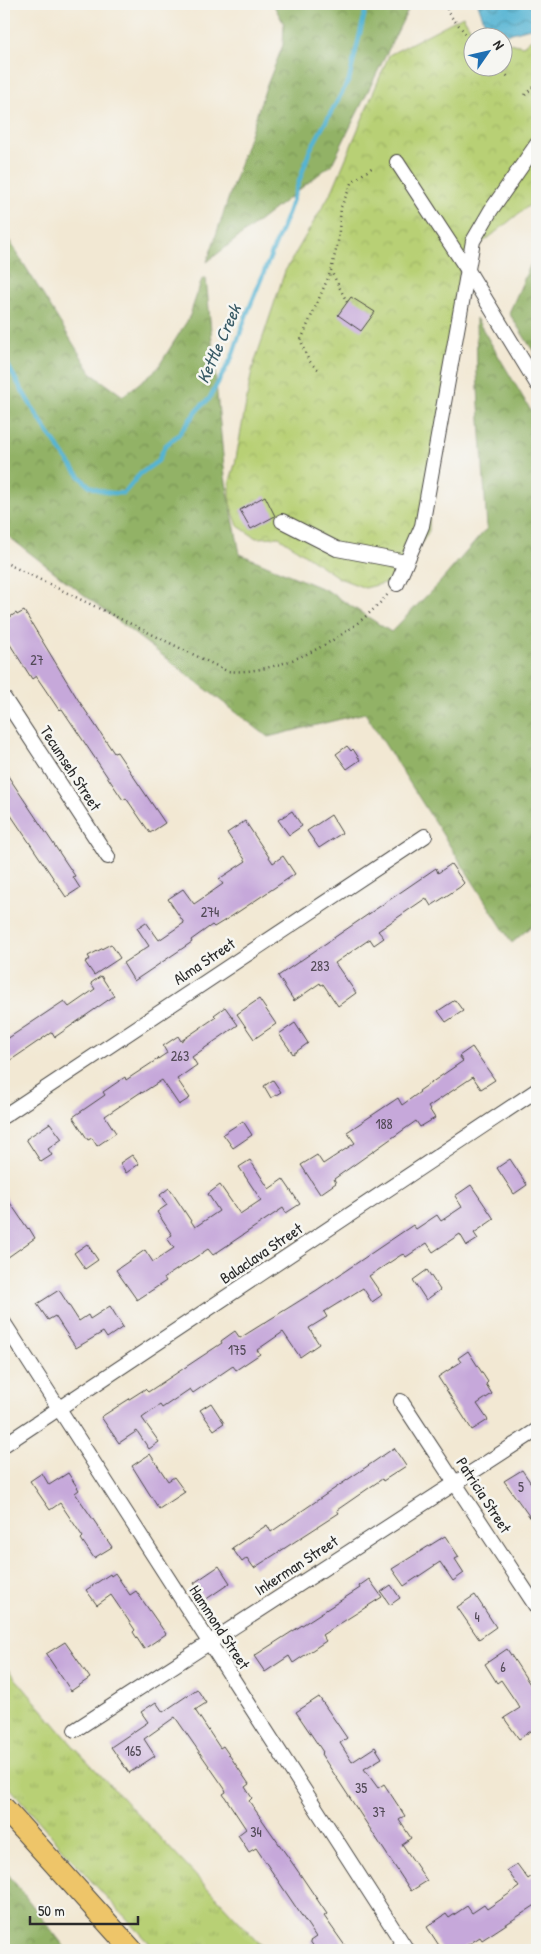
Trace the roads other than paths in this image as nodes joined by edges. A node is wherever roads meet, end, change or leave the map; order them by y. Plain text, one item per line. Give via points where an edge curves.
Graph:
1 (537, 144) edge
2 (397, 162) dead end
3 (467, 269) junction
4 (537, 384) edge
5 (282, 521) dead end
6 (406, 562) junction
7 (397, 584) road end
8 (4, 698) edge
9 (425, 836) dead end
10 (108, 857) dead end
11 (537, 1090) edge
12 (4, 1116) edge
13 (4, 1322) edge
14 (401, 1401) dead end
15 (60, 1408) junction
16 (537, 1430) edge
17 (4, 1444) edge
18 (455, 1483) junction
19 (537, 1608) edge
20 (208, 1643) junction
21 (75, 1730) dead end
22 (4, 1808) edge
23 (132, 1950) edge
24 (407, 1950) edge

1 - 3 street via 473,241
2 - 3 street
3 - 4 street
3 - 6 street via 422,526
5 - 6 street via 337,549
6 - 7 street
8 - 10 street, Tecumseh Street
9 - 12 street, Alma Street
11 - 15 street, Balaclava Street
13 - 15 street, Hammond Street
14 - 18 street, Patricia Street
15 - 17 street, Balaclava Street
15 - 20 street, Hammond Street
16 - 18 street, Inkerman Street
18 - 19 street, Patricia Street
18 - 20 street, Inkerman Street
20 - 21 street, Inkerman Street
20 - 24 street, Hammond Street
22 - 23 highway

